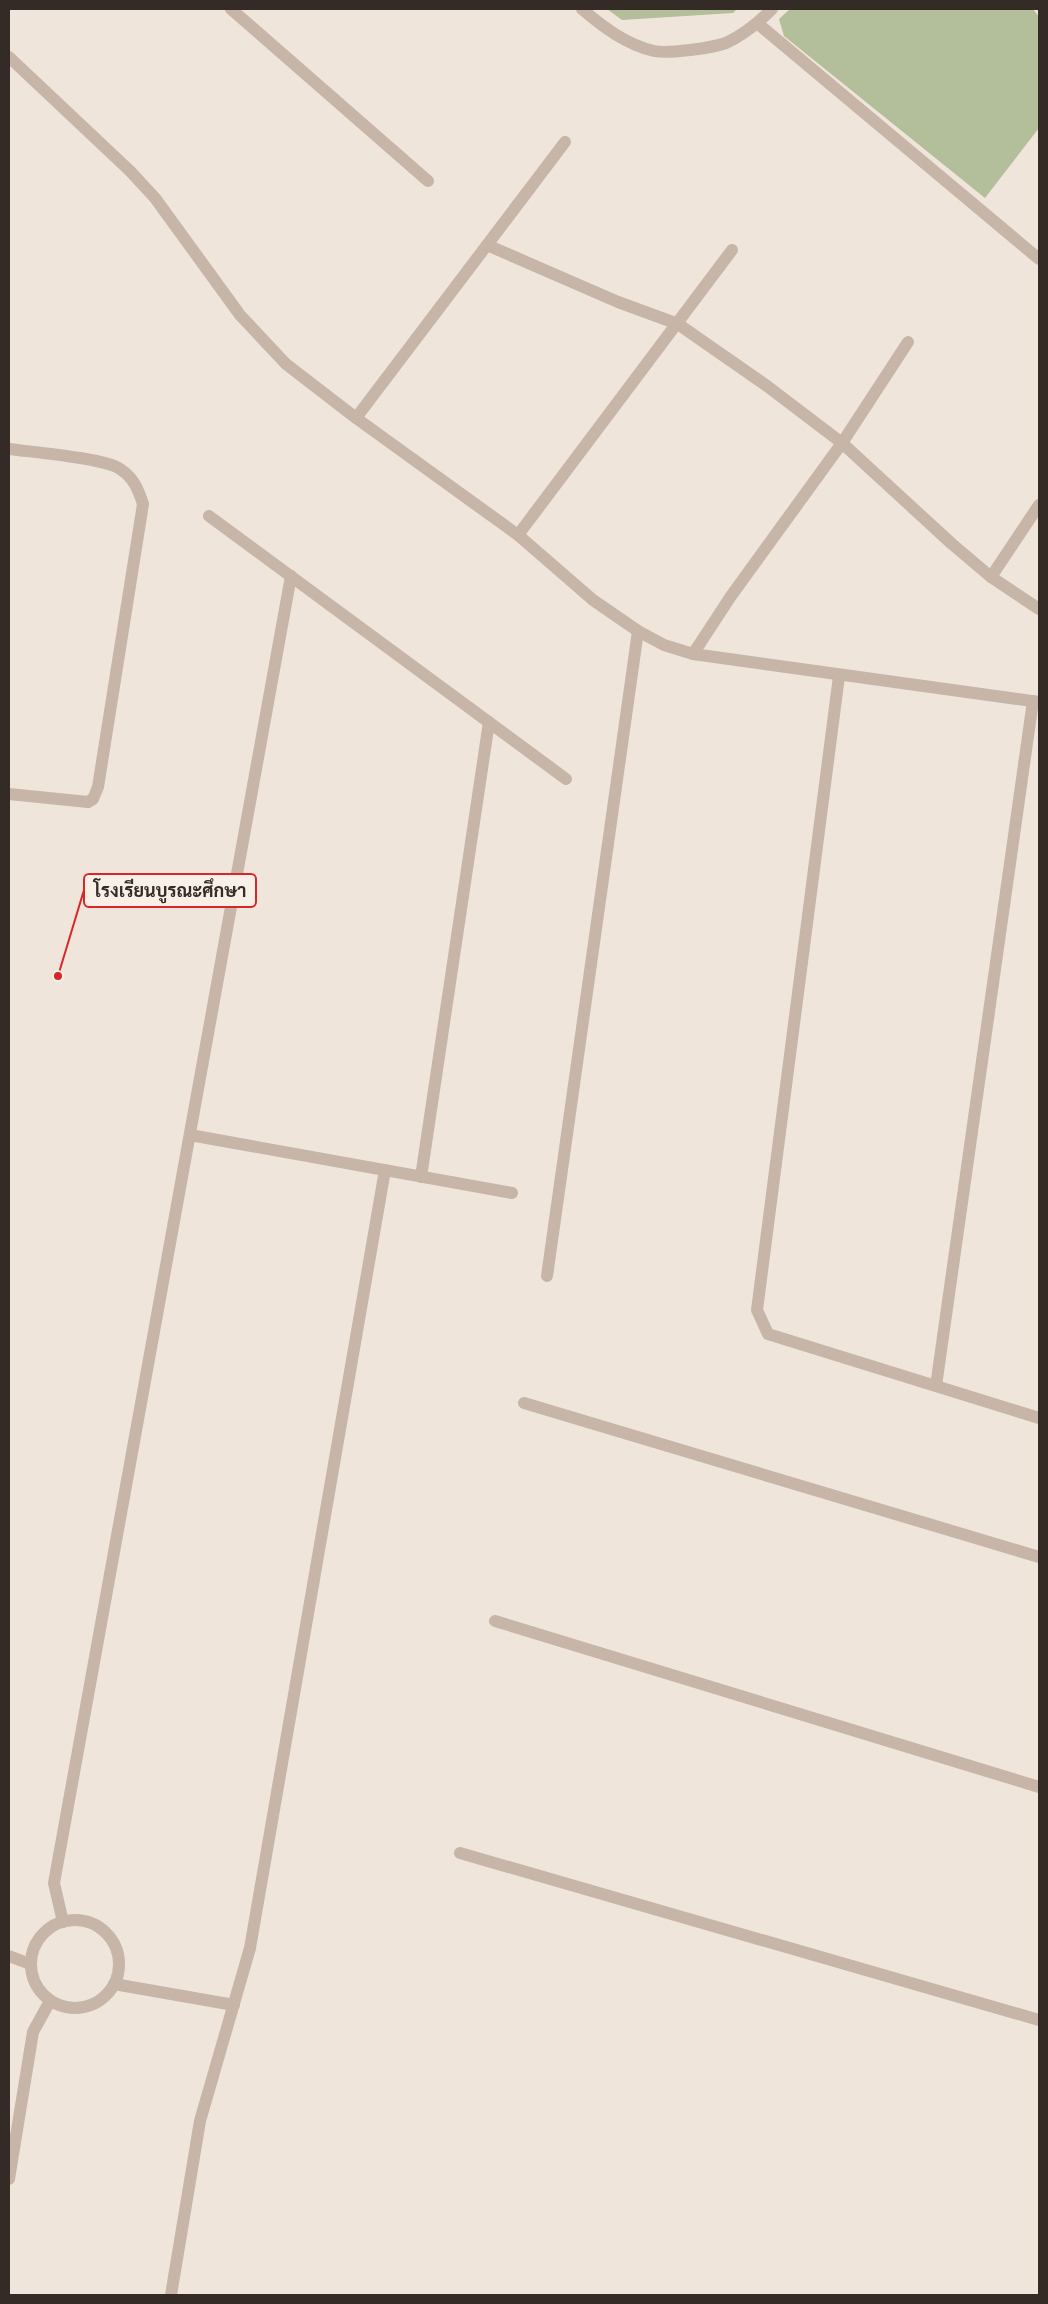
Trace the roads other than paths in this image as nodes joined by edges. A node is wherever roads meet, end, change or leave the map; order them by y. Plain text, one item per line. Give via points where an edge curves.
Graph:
1 (231, 9) edge
2 (582, 9) edge
3 (772, 9) edge
4 (757, 23) junction
5 (9, 57) edge
6 (565, 142) dead end
7 (428, 181) dead end
8 (487, 245) junction
9 (732, 250) dead end
10 (1039, 259) edge
11 (678, 324) junction
12 (908, 342) dead end
13 (356, 418) junction
14 (842, 443) junction
15 (9, 449) edge
16 (1039, 505) edge
17 (209, 516) dead end
18 (518, 535) junction
19 (291, 576) junction
20 (991, 576) junction
21 (1039, 609) edge
22 (638, 631) junction
23 (693, 654) junction
24 (839, 676) junction
25 (1036, 702) edge
26 (489, 722) junction
27 (566, 779) dead end
28 (9, 794) edge
29 (190, 1135) junction
30 (385, 1170) junction
31 (421, 1177) junction
32 (512, 1193) dead end
33 (547, 1276) dead end
34 (936, 1386) junction
35 (524, 1403) dead end
36 (1039, 1418) edge
37 (1039, 1558) edge
38 (495, 1621) dead end
39 (1039, 1788) edge
40 (460, 1853) dead end
41 (63, 1922) junction
42 (9, 1956) edge
43 (30, 1964) junction
44 (114, 1984) junction
45 (50, 2001) junction
46 (234, 2004) junction
47 (1039, 2020) edge
48 (9, 2179) edge
49 (171, 2295) edge

1 - 7 street
2 - 4 street via 630,43 655,51 684,51 725,43
3 - 4 street
4 - 10 street
5 - 13 street via 155,198 246,322 286,364
6 - 8 street
8 - 11 street via 618,302
8 - 13 street
9 - 11 street
11 - 14 street
11 - 18 street
12 - 14 street
13 - 18 street
14 - 20 street
14 - 23 street via 730,596
15 - 28 street via 118,467 137,486 143,504 98,787 93,799 88,802
16 - 20 street
17 - 19 street
18 - 22 street via 593,600
19 - 26 street
19 - 29 street
20 - 21 street
22 - 23 street via 664,645
22 - 33 street
23 - 24 street
24 - 25 street
24 - 34 street via 757,1310 768,1334
25 - 34 street
26 - 27 street
26 - 31 street
29 - 30 street
29 - 41 street via 54,1883
30 - 31 street
30 - 46 street via 250,1948
31 - 32 street
34 - 36 street
35 - 37 street
38 - 39 street
40 - 47 street
41 - 43 street via 40,1938
41 - 44 street via 77,1920 103,1930 118,1955 119,1970
42 - 43 street
43 - 45 street via 32,1978
44 - 45 street via 106,1996 93,2005 63,2007
44 - 46 street
45 - 48 street via 33,2032
46 - 49 street via 200,2121

